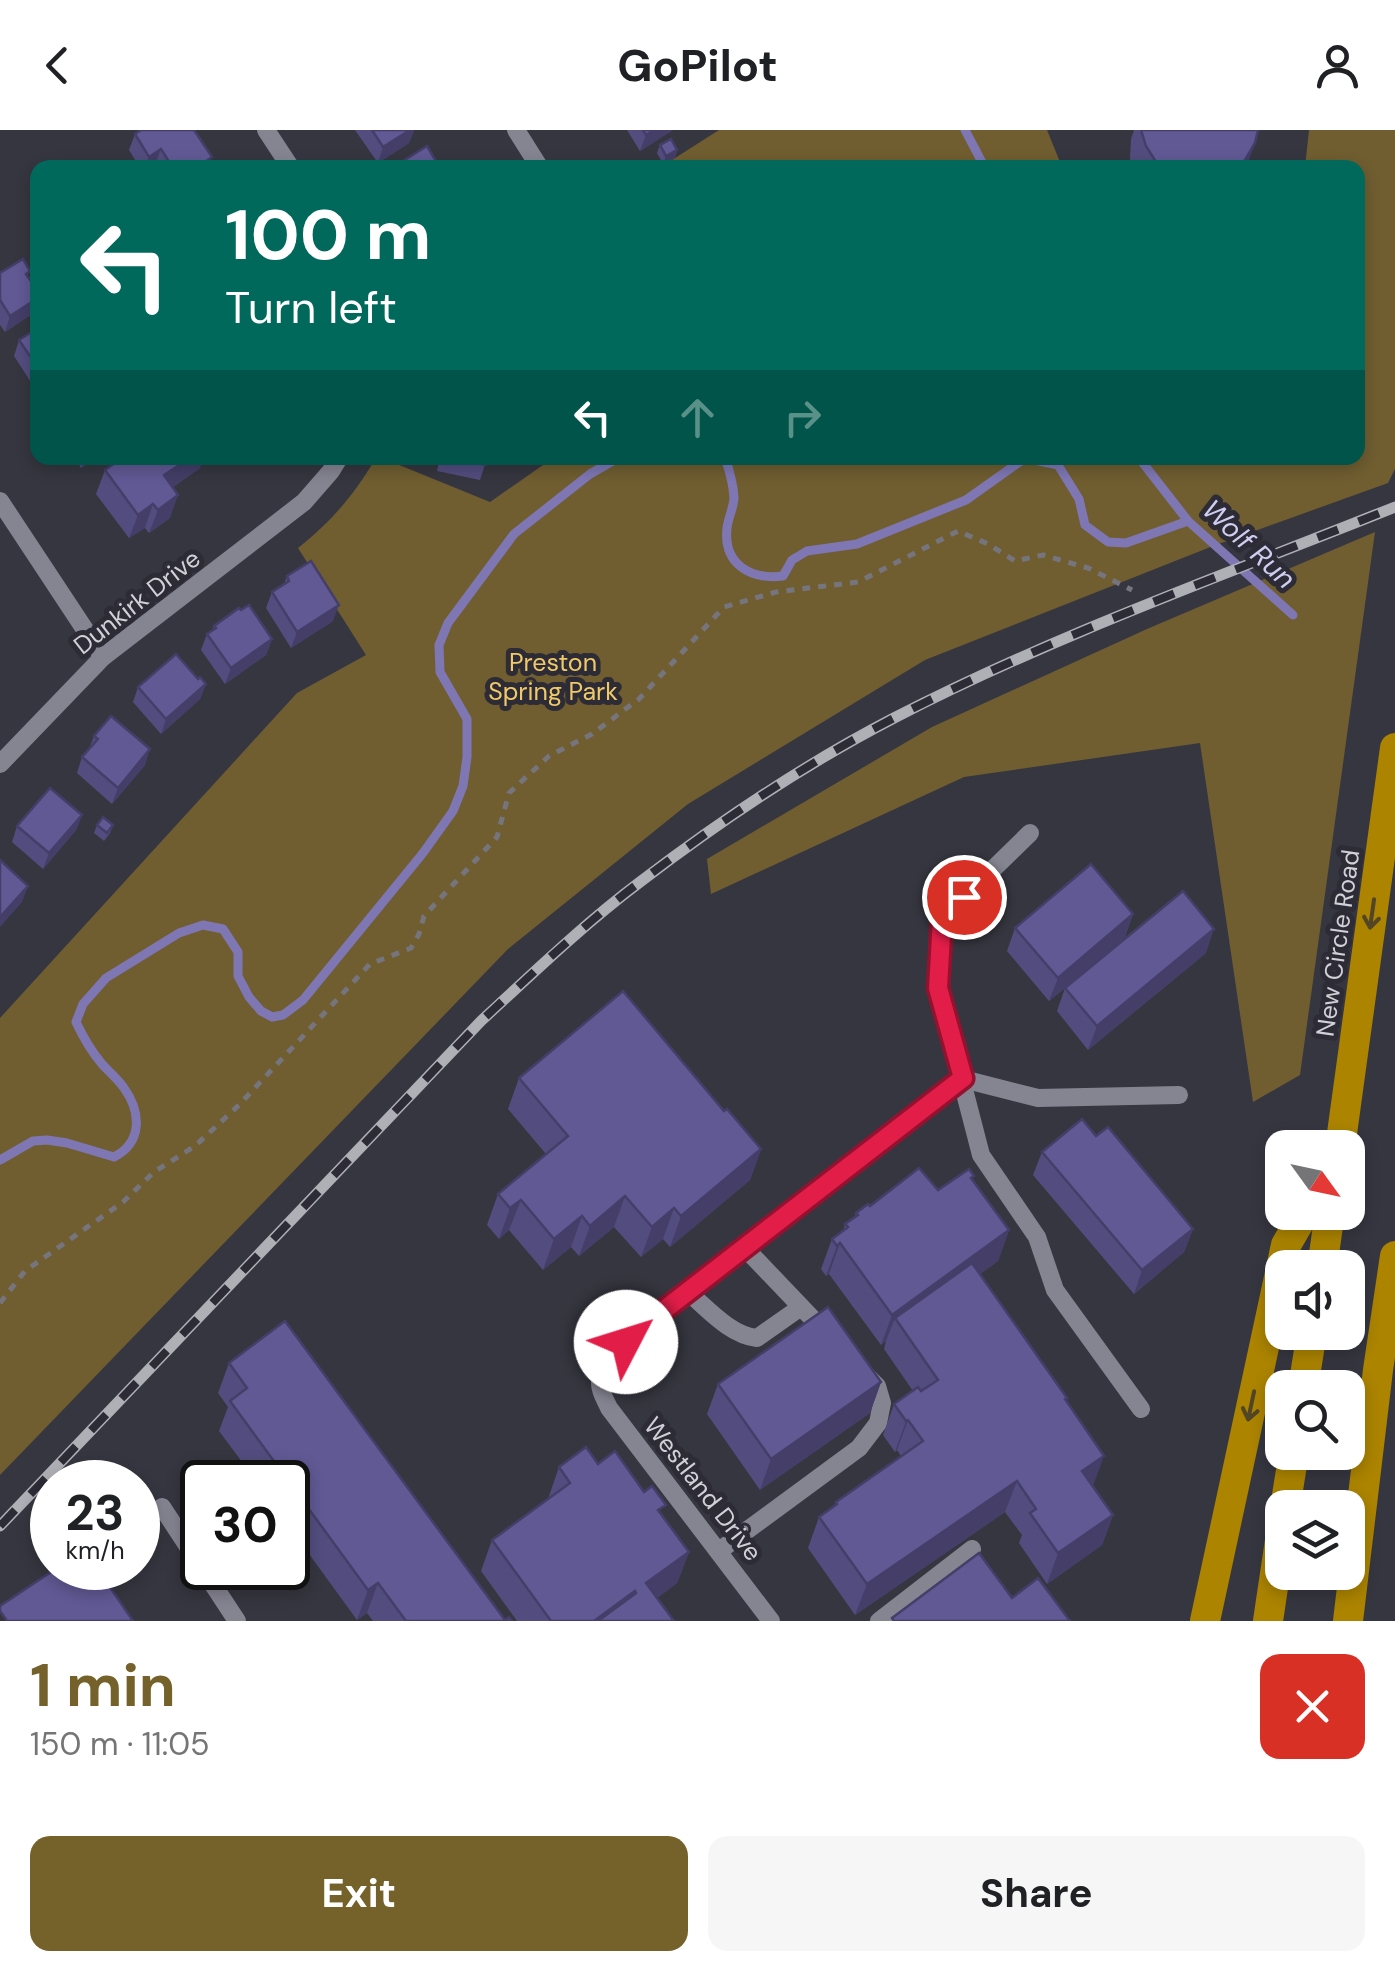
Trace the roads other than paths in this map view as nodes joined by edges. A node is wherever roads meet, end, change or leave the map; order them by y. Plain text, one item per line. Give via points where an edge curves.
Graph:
1 (266, 130) edge
2 (516, 130) edge
3 (285, 160) edge
4 (535, 160) edge
5 (334, 465) edge
6 (0, 500) edge
7 (102, 657) junction
8 (1395, 748) edge
9 (0, 764) edge
10 (1030, 832) dead end
11 (963, 1078) junction
12 (1178, 1095) dead end
13 (1342, 1130) edge
14 (1295, 1230) edge
15 (745, 1248) junction
16 (1395, 1256) edge
17 (688, 1292) junction
18 (801, 1307) junction
19 (1141, 1409) dead end
20 (162, 1506) dead end
21 (972, 1549) dead end
22 (719, 1551) junction
23 (1273, 1590) edge
24 (236, 1621) edge
25 (772, 1621) edge
26 (879, 1621) edge
27 (1205, 1621) edge
28 (1268, 1621) edge
29 (1348, 1621) edge

1 - 3 street
2 - 4 street
5 - 7 street, Dunkirk Drive via 304,502
6 - 7 street
7 - 9 street, Dunkirk Drive
8 -> 13 highway, New Circle Road
10 - 11 street via 942,918 938,988
11 - 12 street via 1038,1098
11 - 15 street, Westland Drive
11 - 19 street via 981,1155 1037,1237 1055,1290
14 -> 27 highway via 1286,1246
15 - 17 street, Westland Drive
15 - 18 street
16 - 29 highway
17 - 18 street via 748,1337 757,1338
17 - 22 street, Westland Drive via 610,1360 600,1390
18 - 22 street via 877,1386 878,1422 860,1448
20 - 24 street
21 - 26 street
22 - 25 street, Westland Drive
23 - 28 highway

